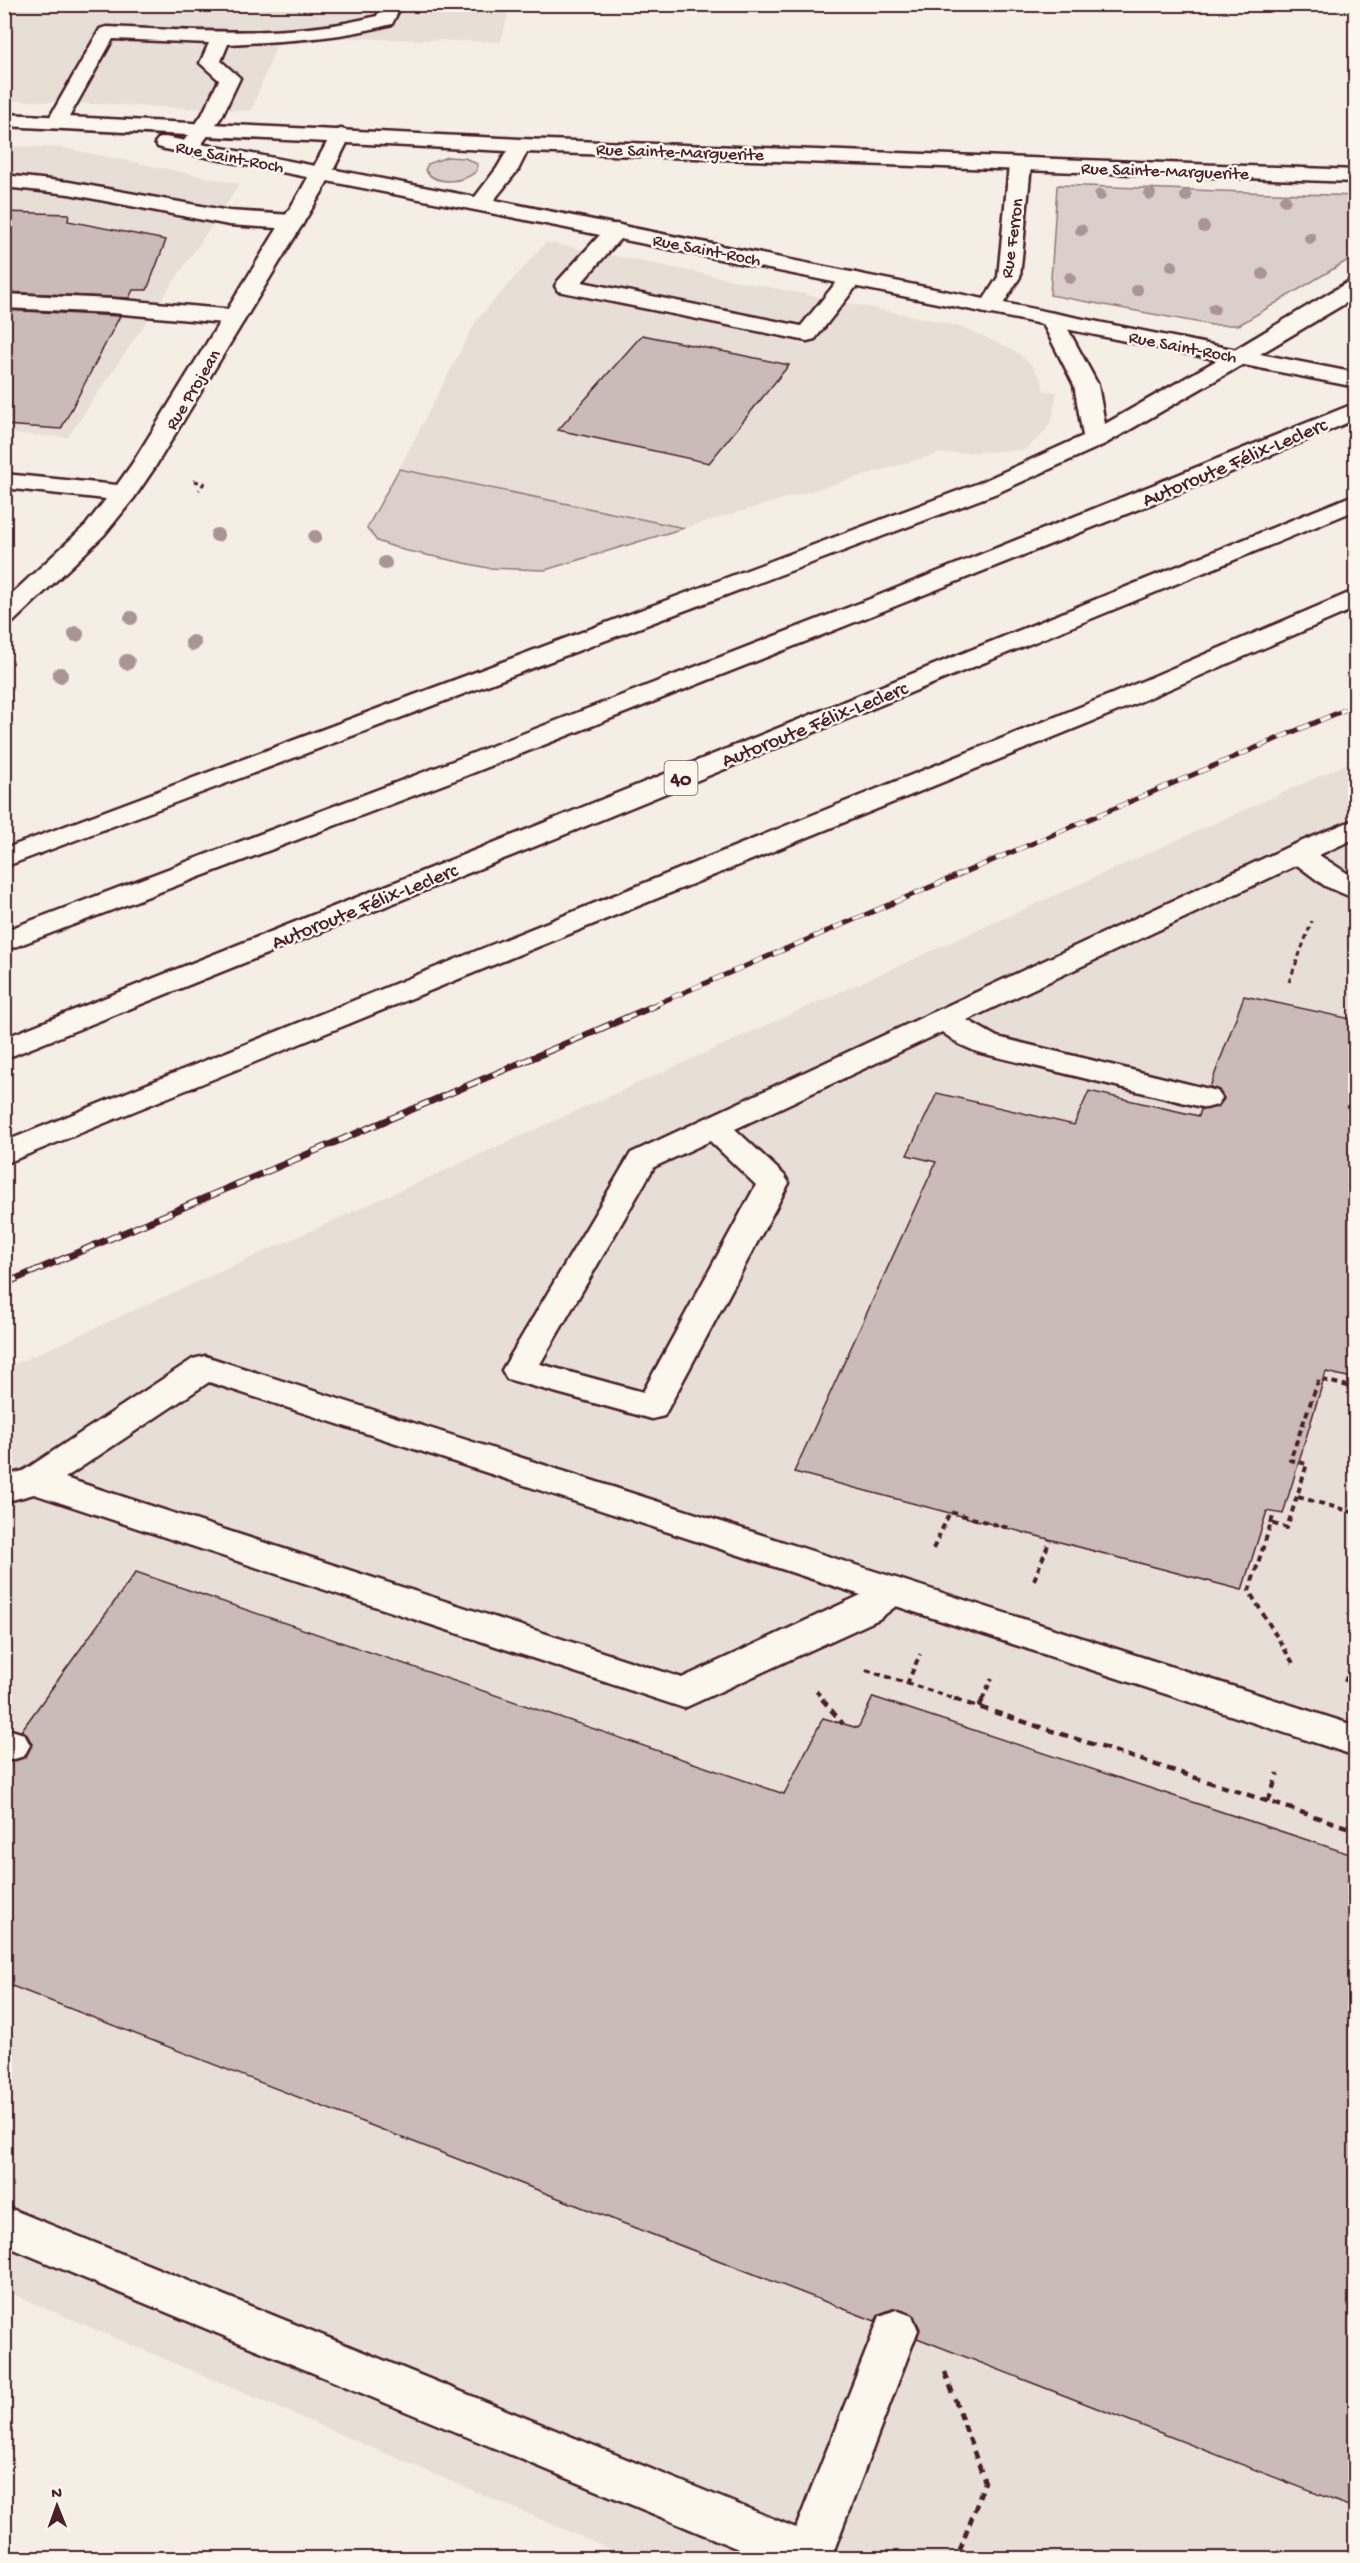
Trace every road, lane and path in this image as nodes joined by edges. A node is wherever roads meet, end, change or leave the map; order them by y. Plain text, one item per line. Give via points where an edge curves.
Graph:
1 (392, 4) edge
2 (221, 38) junction
3 (4, 120) edge
4 (57, 122) junction
5 (205, 129) junction
6 (341, 135) junction
7 (520, 145) junction
8 (189, 148) junction
9 (1020, 165) junction
10 (321, 174) junction
11 (1356, 176) edge
12 (4, 181) edge
13 (480, 204) junction
14 (292, 222) junction
15 (616, 231) junction
16 (851, 279) junction
17 (1356, 287) edge
18 (4, 301) edge
19 (990, 307) junction
20 (235, 317) junction
21 (1052, 320) junction
22 (1239, 357) junction
23 (1356, 380) edge
24 (1347, 414) edge
25 (1096, 440) junction
26 (4, 481) edge
27 (189, 481) dead end
28 (199, 490) dead end
29 (125, 493) junction
30 (1356, 501) edge
31 (1356, 598) edge
32 (4, 616) edge
33 (1356, 827) edge
34 (1298, 853) junction
35 (4, 859) edge
36 (1356, 890) edge
37 (1314, 915) dead end
38 (4, 942) edge
39 (1289, 982) dead end
40 (943, 1018) junction
41 (4, 1049) edge
42 (1206, 1098) dead end
43 (713, 1126) junction
44 (4, 1154) edge
45 (1356, 1388) edge
46 (19, 1485) edge
47 (1298, 1497) junction
48 (1274, 1513) dead end
49 (1356, 1513) edge
50 (1271, 1523) junction
51 (1008, 1528) dead end
52 (941, 1533) dead end
53 (1050, 1540) dead end
54 (1040, 1565) dead end
55 (889, 1590) junction
56 (924, 1646) dead end
57 (1356, 1651) edge
58 (857, 1667) dead end
59 (1295, 1668) dead end
60 (808, 1682) dead end
61 (907, 1684) junction
62 (1342, 1694) dead end
63 (843, 1724) dead end
64 (1356, 1741) edge
65 (1356, 1830) edge
66 (4, 2225) edge
67 (896, 2330) dead end
68 (948, 2362) dead end
69 (811, 2557) edge
70 (957, 2559) edge

1 - 2 main road via 384,20 363,26 318,33
2 - 4 main road via 107,33
2 - 5 main road via 210,63 230,78
3 - 4 main road, Rue Sainte-Marguerite
4 - 5 main road, Rue Sainte-Marguerite
4 - 8 main road, Rue Saint-Roch
5 - 6 main road, Rue Sainte-Marguerite
5 - 8 main road
6 - 7 main road, Rue Sainte-Marguerite
6 - 10 main road, Rue Projean
7 - 9 main road, Rue Sainte-Marguerite
7 - 13 main road via 503,176
8 - 10 main road, Rue Saint-Roch
9 - 11 main road, Rue Sainte-Marguerite
9 - 19 main road, Rue Ferron via 1009,277
10 - 13 main road, Rue Saint-Roch
10 - 14 main road, Rue Projean
12 - 14 main road via 69,188 229,218
13 - 15 main road, Rue Saint-Roch
14 - 20 main road, Rue Projean
15 - 16 main road, Rue Saint-Roch
15 - 16 main road via 566,286 807,334
16 - 19 main road, Rue Saint-Roch
17 - 22 main road
18 - 20 main road
19 - 21 main road, Rue Saint-Roch
20 - 29 main road, Rue Projean via 161,442
21 - 22 main road, Rue Saint-Roch
21 - 25 main road via 1086,386
22 - 23 main road, Rue Saint-Roch
22 - 25 main road
24 - 38 main road, Autoroute Félix-Leclerc via 868,609
25 - 35 main road via 988,488
26 - 29 main road
27 - 28 path via 204,483
29 - 32 main road, Rue Projean via 95,530
30 - 41 main road, Autoroute Félix-Leclerc / 40
31 - 44 main road via 1121,700
33 - 34 main road
34 - 36 main road
34 - 40 main road
37 - 39 path
40 - 42 main road via 988,1045
40 - 43 main road
43 - 43 main road via 642,1160 519,1370 652,1407 773,1183
45 - 47 path via 1319,1379 1289,1462 1307,1464
46 - 55 main road via 684,1693 866,1609
46 - 55 main road via 205,1368
47 - 49 path
47 - 50 path via 1287,1528
48 - 50 path
50 - 59 path via 1249,1591
51 - 52 path via 950,1512
53 - 54 path
55 - 64 main road
56 - 61 path
57 - 62 path
58 - 61 path
60 - 63 path
61 - 65 path
66 - 69 main road
67 - 69 main road
68 - 70 path via 945,2374 985,2482

